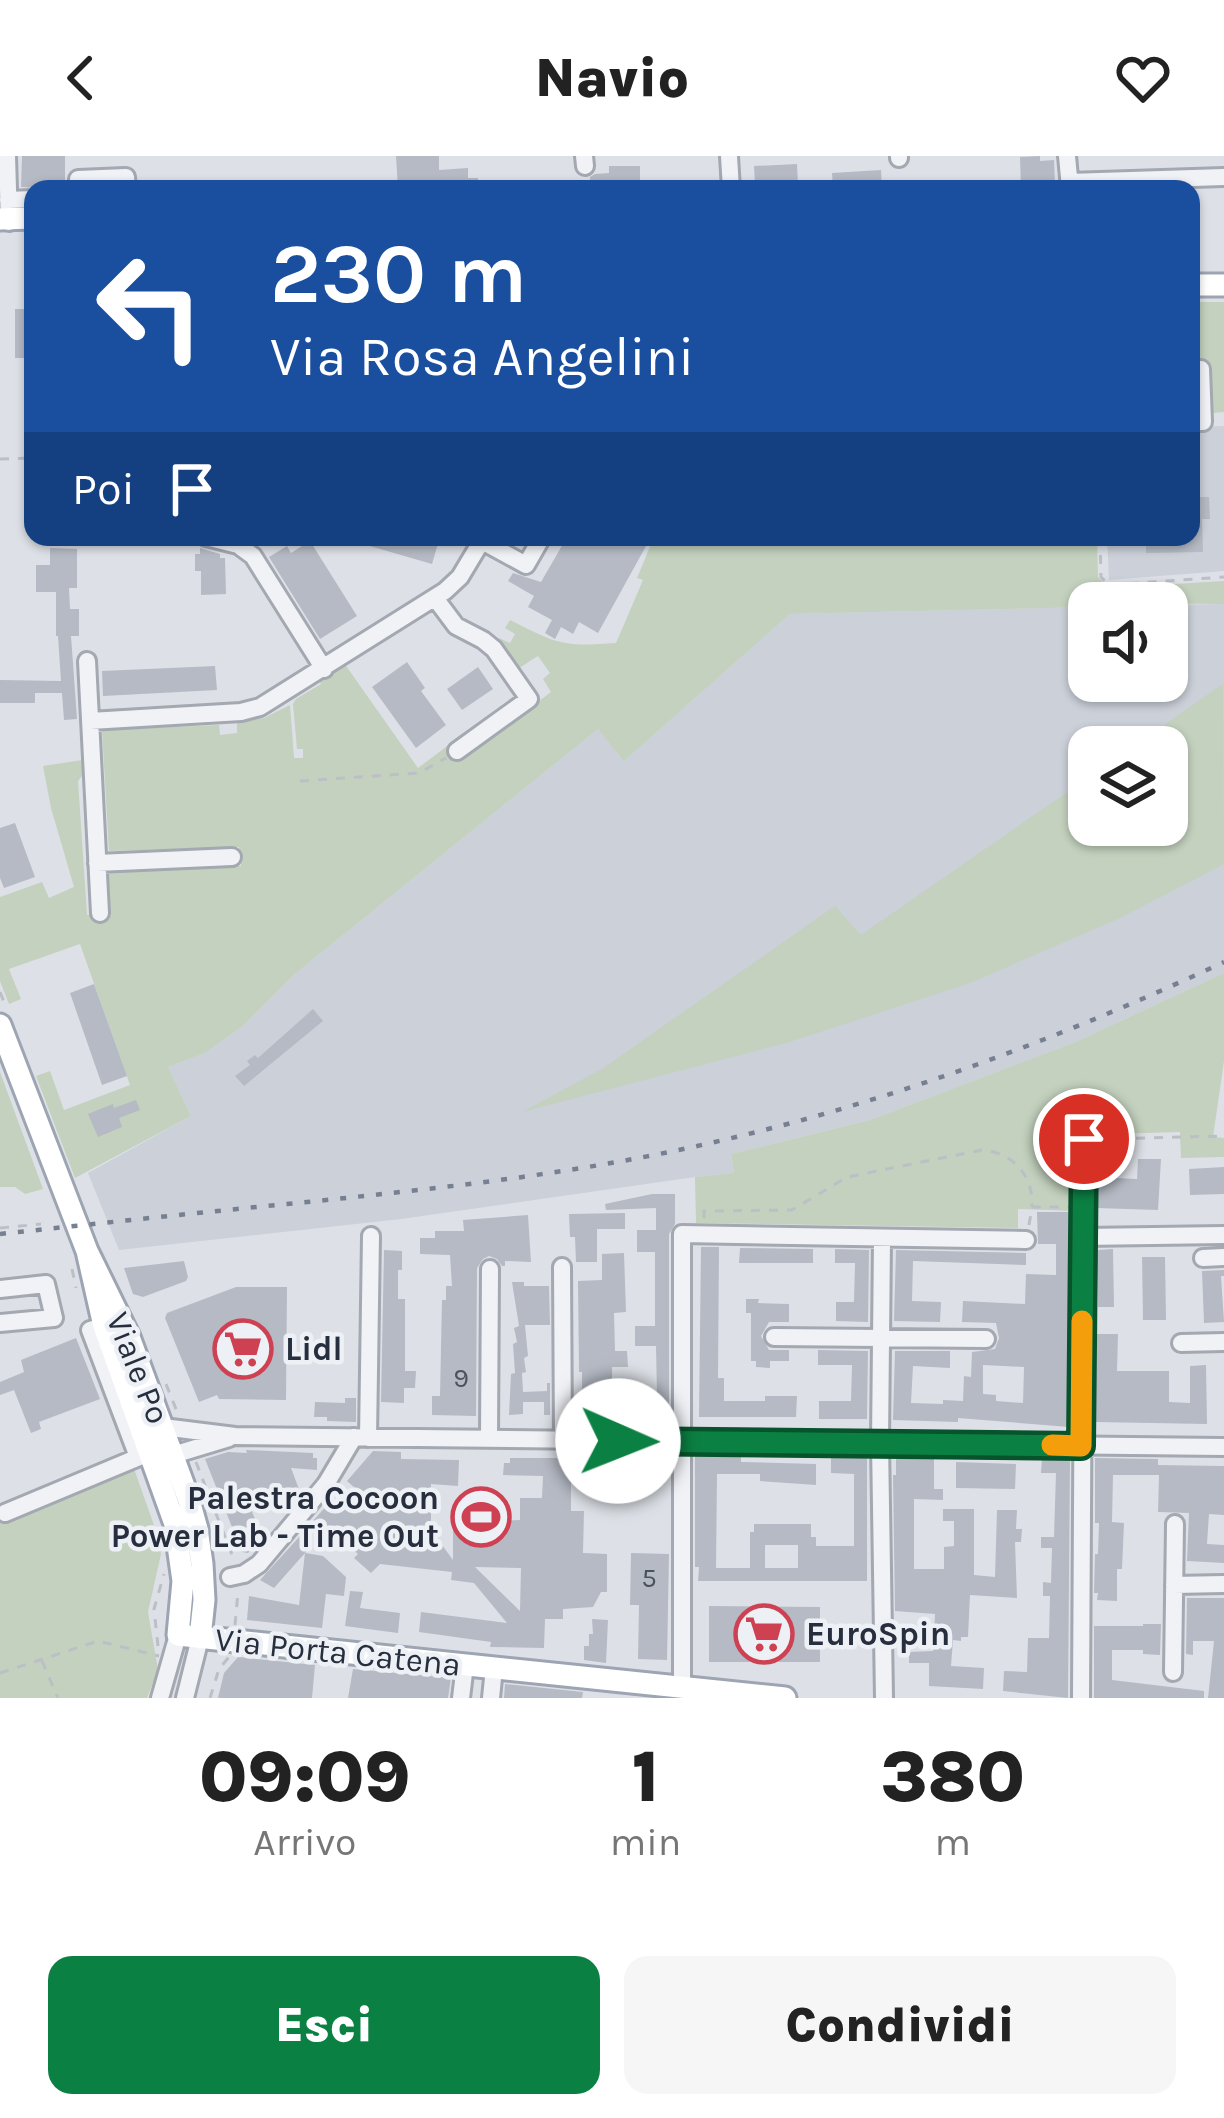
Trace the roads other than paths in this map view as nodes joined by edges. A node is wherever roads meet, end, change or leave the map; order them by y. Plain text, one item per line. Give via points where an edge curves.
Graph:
1 (7, 156) edge
2 (1224, 177) edge
3 (78, 180) edge
4 (126, 180) edge
5 (1166, 180) edge
6 (11, 218) edge
7 (239, 546) edge
8 (255, 546) edge
9 (479, 546) edge
10 (495, 546) edge
11 (537, 546) edge
12 (253, 556) junction
13 (435, 598) junction
14 (87, 661) dead end
15 (323, 669) junction
16 (90, 721) junction
17 (457, 751) road end
18 (232, 856) dead end
19 (97, 863) junction
20 (100, 913) dead end
21 (0, 1025) edge
22 (1084, 1139) road end
23 (1224, 1235) edge
24 (371, 1236) dead end
25 (1083, 1237) junction
26 (882, 1240) junction
27 (1026, 1240) road end
28 (87, 1251) junction
29 (1224, 1257) edge
30 (1203, 1258) dead end
31 (562, 1267) dead end
32 (490, 1269) dead end
33 (0, 1289) edge
34 (0, 1323) edge
35 (774, 1337) dead end
36 (881, 1338) junction
37 (986, 1339) dead end
38 (1224, 1342) edge
39 (1181, 1343) dead end
40 (163, 1427) junction
41 (236, 1436) junction
42 (361, 1438) junction
43 (489, 1439) junction
44 (563, 1440) junction
45 (682, 1441) junction
46 (880, 1443) junction
47 (1081, 1446) junction
48 (1224, 1447) edge
49 (154, 1456) junction
50 (5, 1513) dead end
51 (1175, 1524) dead end
52 (230, 1577) dead end
53 (1224, 1584) edge
54 (1174, 1585) junction
55 (189, 1636) junction
56 (464, 1665) junction
57 (494, 1668) junction
58 (1173, 1672) dead end
59 (682, 1688) junction
60 (160, 1698) edge
61 (185, 1698) edge
62 (461, 1698) edge
63 (491, 1698) edge
64 (785, 1698) edge
65 (884, 1698) edge
66 (1081, 1698) edge

1 - 6 street
2 - 5 street
3 - 4 street
7 - 12 street
8 - 12 street
9 - 13 street
10 - 11 street via 526,565
12 - 15 street
13 - 15 street
13 - 17 street via 456,626 494,649 529,699
14 - 16 street
15 - 16 street via 247,712
16 - 19 street
18 - 19 street
19 - 20 street
21 - 28 main road, Viale Po
22 - 25 street
23 - 25 street
24 - 42 street
25 - 47 street
26 - 27 street
26 - 36 street
26 - 45 street via 682,1234
28 - 40 main road, Viale Po
28 - 49 main road, Viale Po via 104,1326
29 - 30 street
31 - 44 street
32 - 43 street
33 - 34 street via 46,1283 54,1318
35 - 36 street
36 - 37 street
36 - 46 street
38 - 39 street
40 - 41 street
40 - 49 main road, Viale Po
41 - 42 street
41 - 49 street
42 - 43 street
42 - 52 street via 259,1564
43 - 44 street
44 - 45 street
45 - 46 street
45 - 59 street
46 - 47 street
46 - 65 street
47 - 48 street
47 - 66 street
49 - 50 street, Viale Po
49 - 55 main road, Viale Po via 175,1524
51 - 54 street
53 - 54 street
54 - 58 street
55 - 56 main road, Via Porta Catena
55 - 60 street, Viale Po via 166,1657
55 - 61 street, Viale Po
56 - 57 main road, Via Porta Catena
56 - 62 street
57 - 59 main road, Via Porta Catena
57 - 63 street
59 - 64 main road, Via Porta Catena

